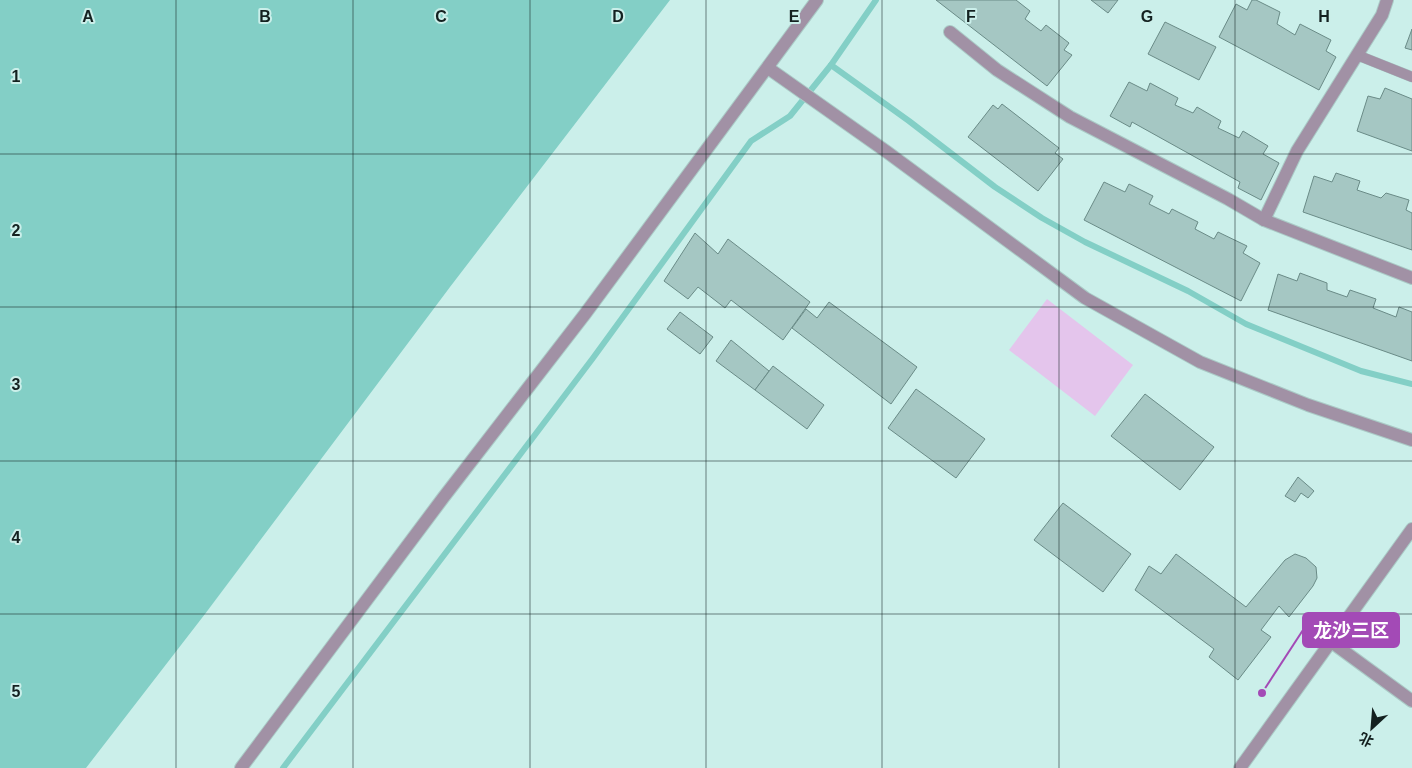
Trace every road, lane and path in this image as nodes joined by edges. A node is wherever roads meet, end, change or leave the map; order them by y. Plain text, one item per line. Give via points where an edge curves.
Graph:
1 (817, 0) edge
2 (1387, 0) edge
3 (950, 32) dead end
4 (1357, 55) junction
5 (768, 68) junction
6 (1412, 77) edge
7 (1264, 220) junction
8 (1412, 278) edge
9 (1412, 440) edge
10 (1412, 529) edge
11 (1330, 641) junction
12 (1412, 701) edge
13 (240, 768) edge
14 (1240, 768) edge

1 - 5 street
2 - 4 street via 1382,15
3 - 7 street via 997,70 1070,117
4 - 6 lane
4 - 7 street via 1297,151
5 - 9 street via 1085,298 1200,362 1308,405
5 - 13 street
7 - 8 street
10 - 11 street
11 - 12 street
11 - 14 street

